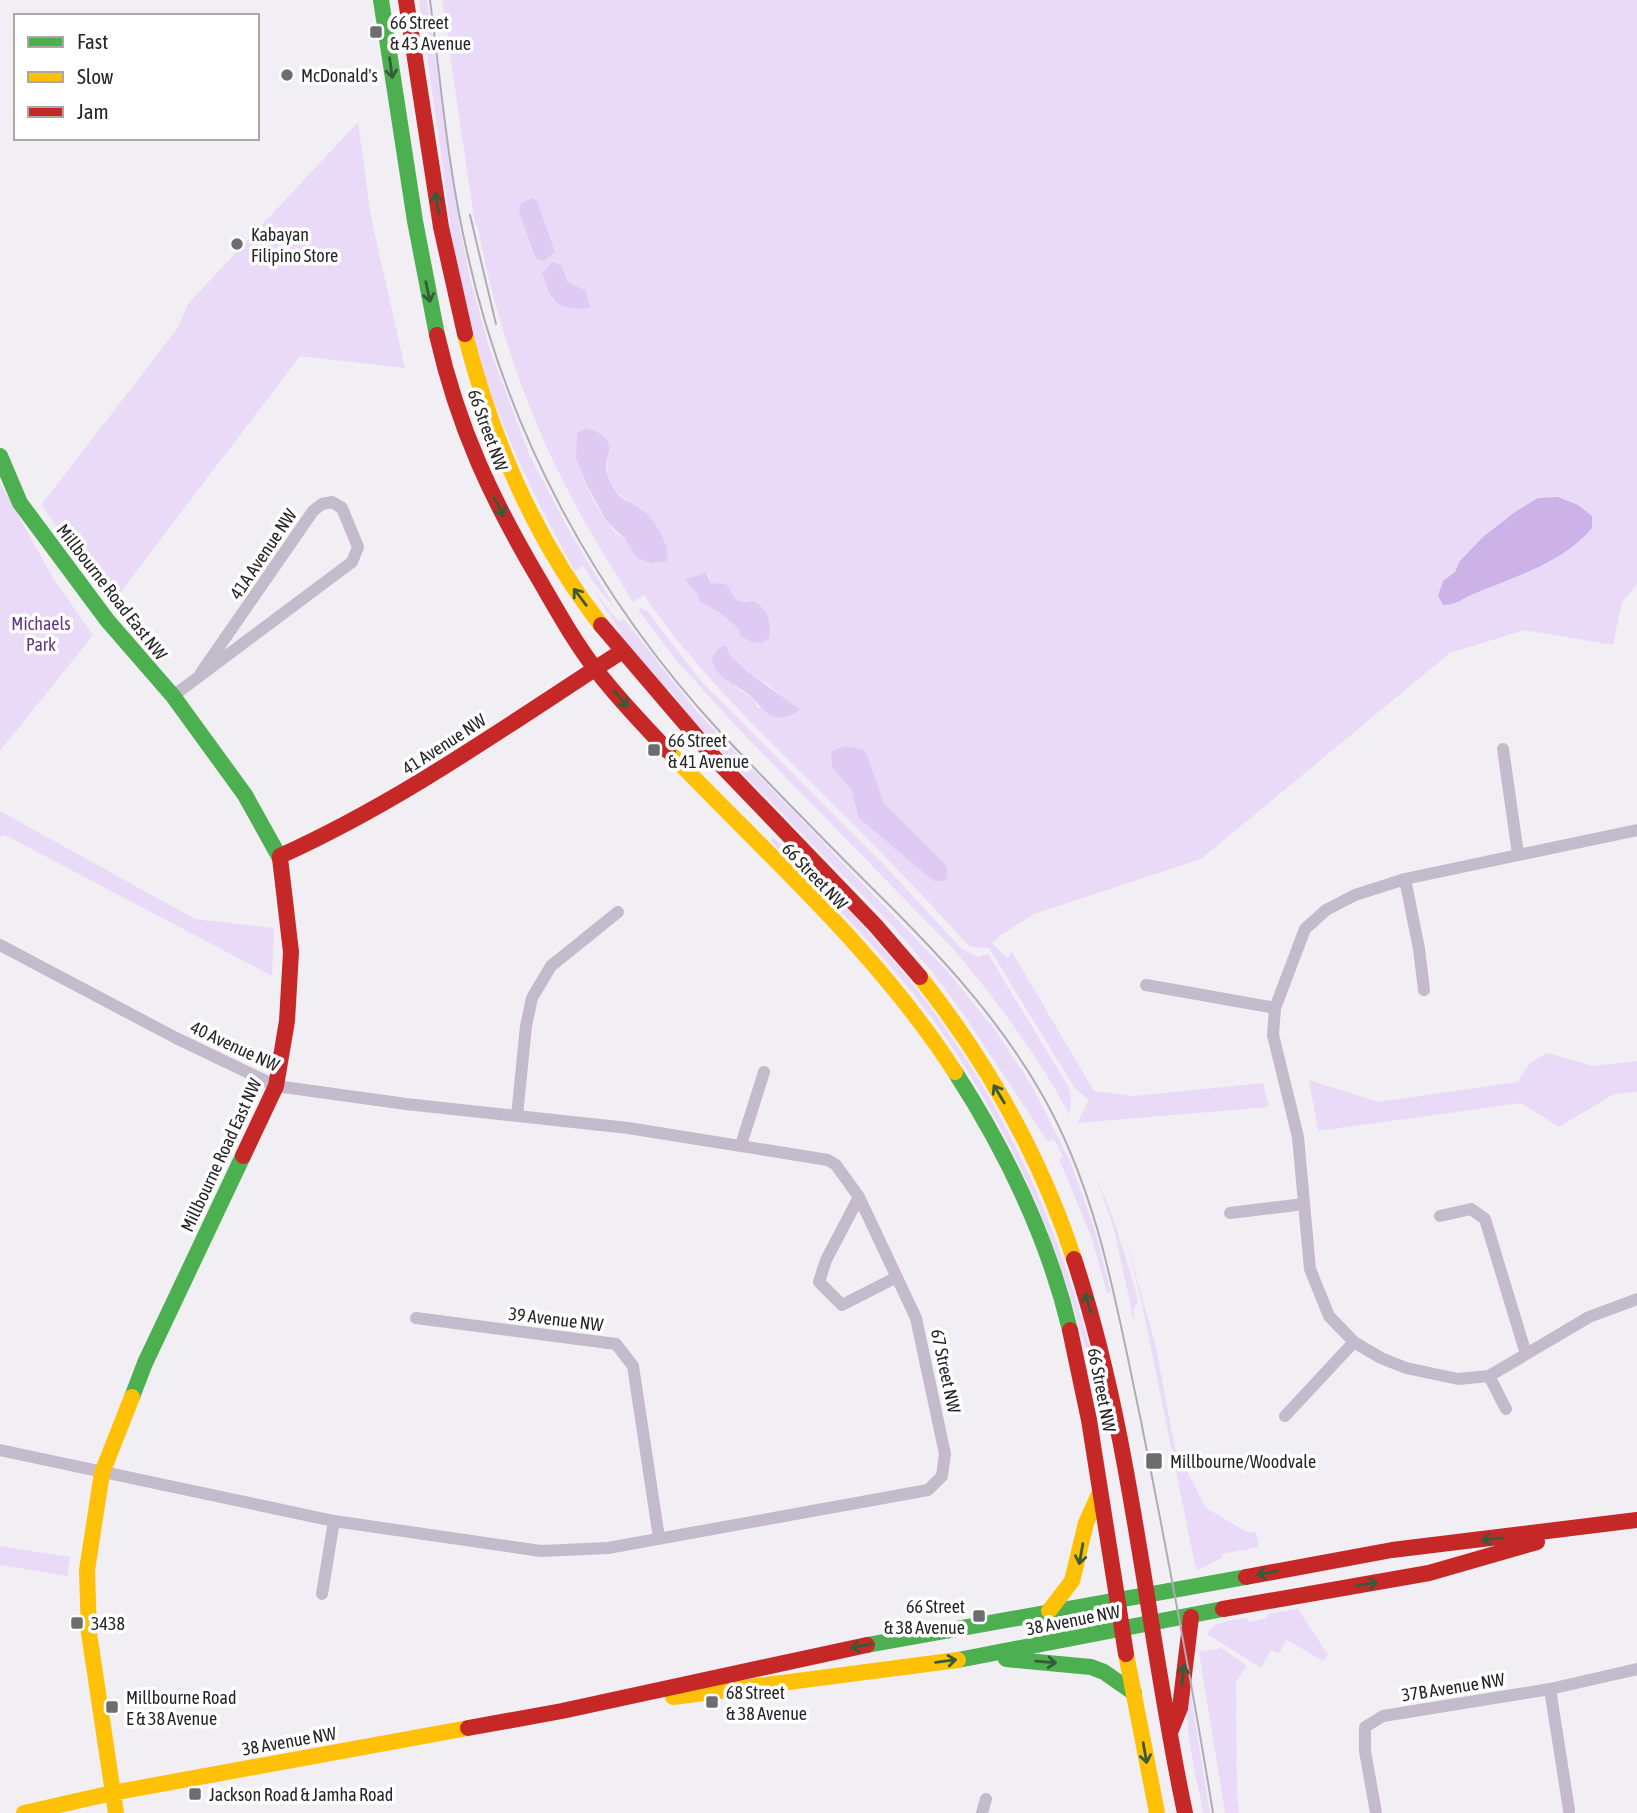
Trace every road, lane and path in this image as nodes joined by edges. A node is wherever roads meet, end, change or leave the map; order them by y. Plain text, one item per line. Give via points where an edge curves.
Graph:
1 (381, 0) edge
2 (406, 0) edge
3 (0, 456) edge
4 (621, 652) junction
5 (594, 669) junction
6 (201, 673) junction
7 (173, 696) junction
8 (1503, 749) dead end
9 (1637, 830) edge
10 (1518, 854) junction
11 (281, 856) junction
12 (1405, 879) junction
13 (618, 912) dead end
14 (0, 945) edge
15 (1146, 985) dead end
16 (1424, 990) dead end
17 (1275, 1008) junction
18 (764, 1072) dead end
19 (276, 1086) junction
20 (517, 1116) junction
21 (741, 1145) junction
22 (846, 1179) joint
23 (859, 1197) junction
24 (1304, 1204) junction
25 (1230, 1213) dead end
26 (1440, 1216) dead end
27 (897, 1277) junction
28 (1637, 1299) edge
29 (416, 1318) dead end
30 (1354, 1342) junction
31 (1527, 1354) junction
32 (1489, 1376) junction
33 (1506, 1409) dead end
34 (1285, 1416) dead end
35 (0, 1450) edge
36 (102, 1473) junction
37 (1100, 1491) junction
38 (1637, 1520) edge
39 (334, 1521) junction
40 (1584, 1528) junction
41 (659, 1538) junction
42 (322, 1594) dead end
43 (1147, 1594) junction
44 (1118, 1599) junction
45 (1049, 1611) junction
46 (1191, 1617) junction
47 (1152, 1625) junction
48 (1123, 1631) junction
49 (978, 1657) junction
50 (1637, 1669) edge
51 (1550, 1689) junction
52 (1134, 1693) junction
53 (562, 1711) junction
54 (1171, 1731) junction
55 (112, 1793) junction
56 (986, 1799) dead end
57 (1569, 1810) dead end
58 (24, 1813) edge
59 (116, 1813) edge
60 (982, 1813) edge
61 (1157, 1813) edge
62 (1185, 1813) edge
63 (1376, 1813) edge

1 -> 5 street, 66 Street NW via 427,289 455,400 478,466 497,503
4 -> 2 street, 66 Street NW via 570,583 534,520 496,437 472,369 452,292
3 - 7 street, Millbourne Road East NW via 20,503 44,537
4 - 5 street, 41 Avenue NW
43 -> 4 street, 66 Street NW via 1102,1351 1064,1231 1022,1132 937,999 887,937 723,768
5 - 11 street, 41 Avenue NW via 389,803
5 -> 37 street, 66 Street NW via 912,1010 971,1097 1046,1252 1077,1362
6 - 6 street, 41A Avenue NW via 352,562 358,547 342,508 332,502 313,510
6 - 7 street, 41A Avenue NW
7 - 11 street, Millbourne Road East NW via 245,795
8 - 10 street
9 - 10 street
10 - 12 street
11 - 19 street, Millbourne Road East NW via 291,952 287,1021
12 - 16 street
12 - 17 street via 1355,895 1305,929
13 - 20 street via 551,966 532,998
14 - 19 street, 40 Avenue NW
15 - 17 street
17 - 24 street via 1273,1035 1298,1137
18 - 21 street
19 - 20 street, 40 Avenue NW
19 - 36 street, Millbourne Road East NW via 145,1363
20 - 21 street, 40 Avenue NW
21 - 22 street, 40 Avenue NW via 820,1157 836,1165
22 - 23 street, 67 Street NW
23 - 27 street, 67 Street NW
23 - 27 street via 819,1282 842,1305
24 - 25 street
24 - 30 street via 1310,1269 1329,1316
26 - 31 street via 1471,1209 1485,1219
27 - 41 street, 67 Street NW via 916,1318 928,1368 945,1454 942,1476 928,1490
28 - 31 street via 1589,1317
29 - 41 street, 39 Avenue NW via 616,1344 633,1366
30 - 32 street via 1406,1368 1458,1379
30 - 34 street
31 - 32 street
32 - 33 street
35 - 36 street
36 - 39 street
36 - 55 street, Millbourne Road East NW via 87,1570 89,1633
37 - 44 street, 66 Street NW
37 -> 45 street via 1085,1525 1073,1583
38 - 40 street, 38 Avenue NW
39 - 41 street via 541,1551 608,1548
39 - 42 street
40 -> 43 street, 38 Avenue NW via 1392,1550
46 -> 40 street, 38 Avenue NW via 1429,1573
43 - 44 street, 38 Avenue NW
43 - 47 street, 66 Street NW
44 - 45 street, 38 Avenue NW
44 - 48 street, 66 Street NW
45 -> 53 street, 38 Avenue NW via 830,1652
46 - 47 street, 38 Avenue NW
54 -> 46 street via 1180,1708
47 - 48 street, 38 Avenue NW
47 - 54 street, 66 Street NW
48 - 49 street, 38 Avenue NW
48 - 52 street, 66 Street NW
49 -> 52 street via 1085,1665
53 -> 49 street, 38 Avenue NW
50 - 51 street, 37B Avenue NW
51 - 57 street
51 - 63 street, 37B Avenue NW via 1383,1716 1366,1727 1365,1751
52 -> 61 street, 66 Street NW
53 - 55 street, 38 Avenue NW
54 - 62 street, 66 Street NW
55 - 58 street, 38 Avenue NW
55 - 59 street, Millbourne Road East NW
56 - 60 street

